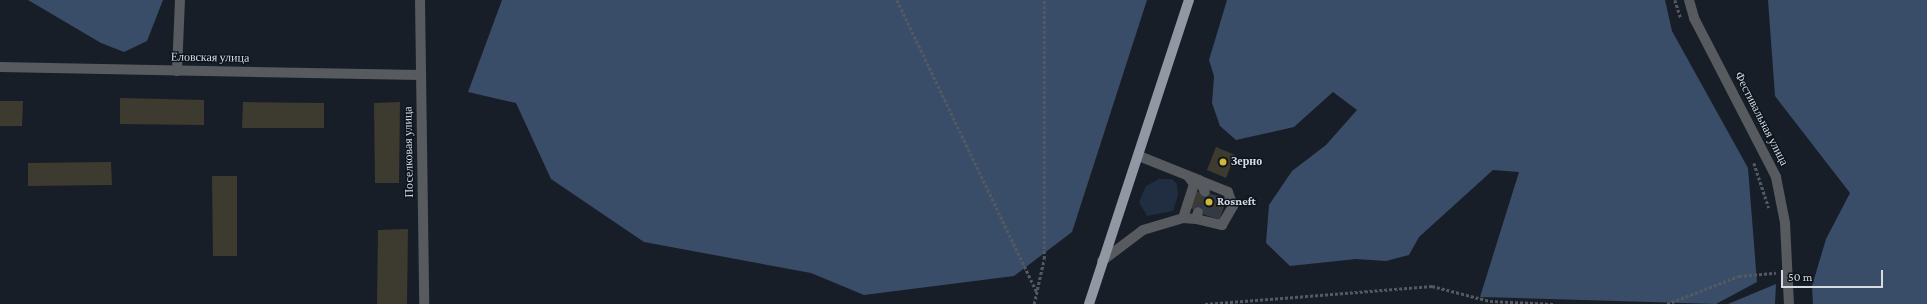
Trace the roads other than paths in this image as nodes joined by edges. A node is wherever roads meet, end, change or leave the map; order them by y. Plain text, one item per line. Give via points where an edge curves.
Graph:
1 (180, 0) edge
2 (420, 0) edge
3 (1189, 0) edge
4 (1689, 0) edge
5 (0, 67) edge
6 (177, 71) junction
7 (420, 75) junction
8 (1139, 156) junction
9 (1188, 176) junction
10 (1183, 218) junction
11 (1102, 260) junction
12 (424, 304) edge
13 (1088, 304) edge
14 (1789, 304) edge

1 - 6 street
2 - 7 street, Поселковая улица
3 - 8 main road
4 - 14 street, Фестивальная улица via 1694,18 1776,177 1790,272
5 - 6 street, Еловская улица
6 - 7 street, Еловская улица
7 - 12 street, Поселковая улица
8 - 9 street
8 - 11 main road
9 - 10 street via 1194,184
9 - 10 street via 1211,189 1231,195 1233,206 1226,223
10 - 11 street via 1143,230
11 - 13 main road

